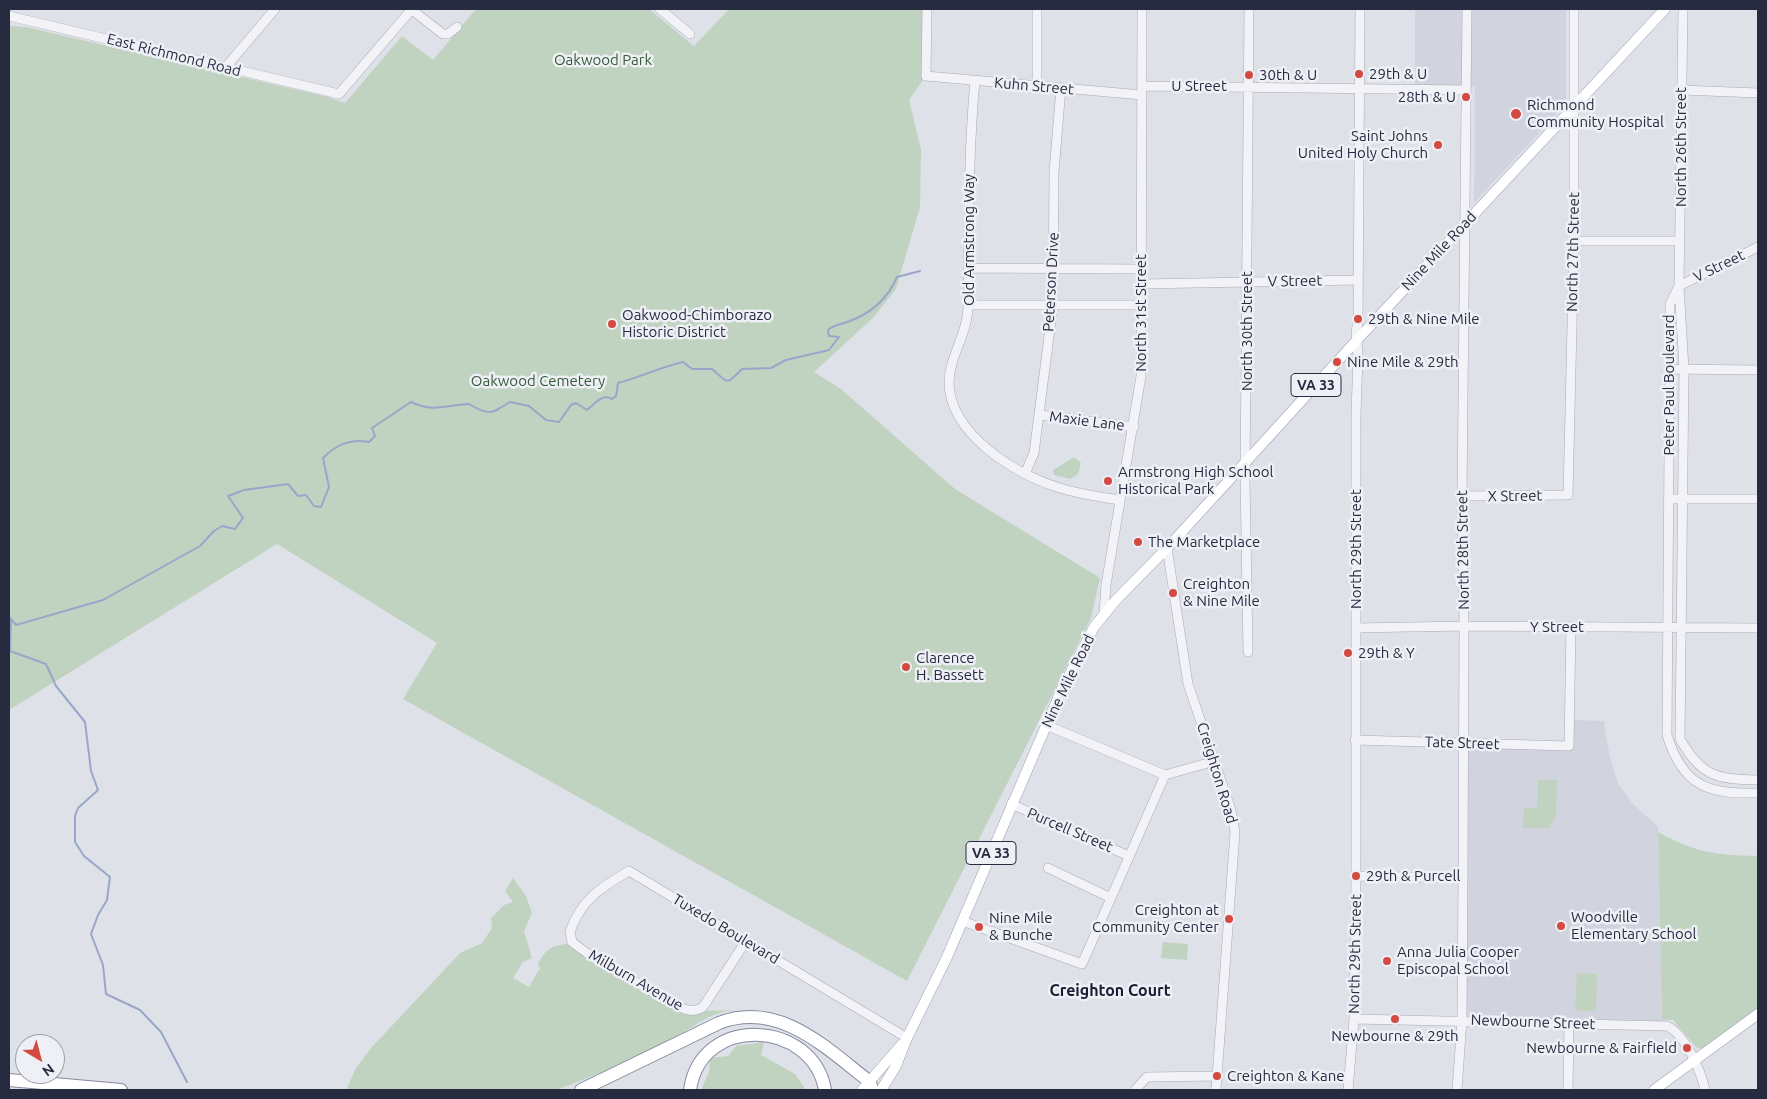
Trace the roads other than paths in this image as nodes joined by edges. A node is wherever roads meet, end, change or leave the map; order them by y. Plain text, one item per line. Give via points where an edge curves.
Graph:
1 (275, 9) edge
2 (412, 9) edge
3 (660, 9) edge
4 (926, 9) edge
5 (1037, 9) edge
6 (1142, 9) edge
7 (1250, 9) edge
8 (1360, 9) edge
9 (1467, 9) edge
10 (1574, 9) edge
11 (1665, 9) edge
12 (1682, 9) edge
13 (9, 16) edge
14 (457, 28) dead end
15 (690, 34) dead end
16 (225, 68) junction
17 (975, 80) junction
18 (1037, 85) junction
19 (1249, 87) junction
20 (1061, 88) junction
21 (1359, 89) junction
22 (1466, 90) junction
23 (1681, 90) junction
24 (1142, 91) junction
25 (1758, 93) edge
26 (1574, 105) junction
27 (1466, 223) junction
28 (1574, 241) junction
29 (1680, 241) junction
30 (1758, 247) edge
31 (968, 268) junction
32 (1054, 269) junction
33 (1142, 270) junction
34 (1358, 280) junction
35 (1247, 282) junction
36 (1142, 284) junction
37 (1679, 286) junction
38 (968, 305) junction
39 (1053, 305) junction
40 (1141, 305) junction
41 (1356, 341) junction
42 (1669, 369) junction
43 (1684, 369) junction
44 (1758, 370) edge
45 (1040, 416) junction
46 (1134, 428) junction
47 (1246, 463) junction
48 (1025, 474) junction
49 (1568, 495) joint
50 (1462, 496) junction
51 (1758, 498) edge
52 (1668, 499) junction
53 (1682, 499) junction
54 (1120, 500) junction
55 (1167, 548) junction
56 (1104, 614) junction
57 (1464, 626) junction
58 (1668, 626) junction
59 (1571, 627) junction
60 (1681, 627) junction
61 (1356, 628) junction
62 (1758, 628) edge
63 (1248, 652) dead end
64 (1046, 725) junction
65 (1355, 740) junction
66 (1463, 744) junction
67 (1215, 761) junction
68 (1165, 775) junction
69 (1758, 780) edge
70 (1758, 793) edge
71 (1011, 804) junction
72 (1129, 856) junction
73 (1048, 868) dead end
74 (1356, 876) junction
75 (1463, 878) junction
76 (1113, 894) junction
77 (962, 920) junction
78 (746, 941) junction
79 (572, 942) joint
80 (1758, 1014) edge
81 (1354, 1019) junction
82 (1462, 1020) junction
83 (1569, 1023) junction
84 (907, 1038) junction
85 (1695, 1061) junction
86 (1217, 1076) junction
87 (9, 1080) edge
88 (868, 1087) edge
89 (121, 1090) edge
90 (581, 1090) edge
91 (690, 1090) edge
92 (825, 1090) edge
93 (881, 1090) edge
94 (1135, 1090) edge
95 (1216, 1090) edge
96 (1348, 1090) edge
97 (1457, 1090) edge
98 (1568, 1090) edge
99 (1654, 1090) edge
100 (1704, 1090) edge

1 - 16 street
2 - 14 street via 442,34
2 - 16 street, East Richmond Road via 339,94
3 - 15 street
4 - 17 street, Kuhn Street via 926,76
5 - 18 street
6 - 24 street, North 31st Street
7 - 19 street, North 30th Street
8 - 21 street, North 29th Street
9 - 22 street, North 28th Street
10 - 26 street, North 27th Street
11 - 26 main road, Nine Mile Road / VA 33
12 - 23 street, North 26th Street
13 - 16 street, East Richmond Road
17 - 18 street, Kuhn Street
17 - 31 street, Old Armstrong Way
18 - 20 street, Kuhn Street
19 - 21 street, U Street
19 - 24 street, U Street
19 - 35 street, North 30th Street
20 - 24 street, Kuhn Street
20 - 32 street, Peterson Drive via 1054,172
21 - 22 street, U Street
21 - 34 street, North 29th Street
22 - 27 street, North 28th Street
23 - 25 street
23 - 29 street, North 26th Street
24 - 33 street, North 31st Street
26 - 27 main road, Nine Mile Road / VA 33
26 - 28 street, North 27th Street
27 - 41 main road, Nine Mile Road / VA 33
27 - 50 street, North 28th Street
28 - 29 street
28 - 49 street, North 27th Street
29 - 37 street, North 26th Street
30 - 37 street, V Street
31 - 32 street
31 - 38 street, Old Armstrong Way
32 - 33 street
32 - 39 street, Peterson Drive
33 - 36 street, North 31st Street
34 - 35 street, V Street
34 - 41 street, North 29th Street
35 - 36 street, V Street
35 - 47 street, North 30th Street
36 - 40 street, North 31st Street
37 - 42 street, Peter Paul Boulevard via 1670,304
37 - 43 street, Peter Paul Boulevard
38 - 39 street
38 - 48 street, Old Armstrong Way via 949,378 954,410 966,428 987,448
39 - 40 street
39 - 45 street, Peterson Drive
40 - 46 street, North 31st Street via 1141,376
41 - 47 main road, Nine Mile Road / VA 33
41 - 61 street, North 29th Street
42 - 43 street
42 - 52 street, Peter Paul Boulevard
43 - 44 street
43 - 53 street, Peter Paul Boulevard
45 - 46 street, Maxie Lane
45 - 48 street, Peterson Drive via 1033,457
46 - 54 street, North 31st Street
47 - 55 main road, Nine Mile Road / VA 33
47 - 63 street, North 30th Street
48 - 54 street, Old Armstrong Way via 1065,490
49 - 50 street, X Street
50 - 57 street, North 28th Street
51 - 53 street
52 - 53 street
52 - 58 street, Peter Paul Boulevard
53 - 60 street, Peter Paul Boulevard
54 - 56 street, North 31st Street
55 - 56 main road, Nine Mile Road / VA 33
55 - 67 street, Creighton Road via 1188,684
56 - 64 main road, Nine Mile Road / VA 33 via 1075,661
57 - 59 street, Y Street
57 - 61 street, Y Street
57 - 66 street, North 28th Street
58 - 59 street, Y Street
58 - 60 street, Y Street
58 - 70 street, Peter Paul Boulevard via 1667,735 1678,765 1700,784 1714,791
59 - 66 street, Tate Street via 1569,746
60 - 62 street, Y Street
60 - 69 street, Peter Paul Boulevard via 1680,738 1702,769 1713,776
61 - 65 street, North 29th Street
64 - 68 street
64 - 71 main road, Nine Mile Road / VA 33
65 - 66 street, Tate Street
65 - 74 street, North 29th Street
66 - 75 street, North 28th Street
67 - 68 street
67 - 86 street, Creighton Road via 1235,832
68 - 72 street
71 - 72 street, Purcell Street
71 - 77 main road, Nine Mile Road / VA 33
72 - 76 street
73 - 76 street
74 - 75 street
74 - 81 street, North 29th Street
75 - 82 street, North 28th Street
76 - 77 street via 1082,964
77 - 84 main road, Nine Mile Road / VA 33
78 - 79 street, Milburn Avenue via 701,1008 689,1011
78 - 79 street, Tuxedo Boulevard via 629,871 600,888 586,901 572,926
78 - 84 street, Tuxedo Boulevard
80 - 85 main road
81 - 82 street, Newbourne Street
81 - 96 street, North 29th Street
82 - 83 street, Newbourne Street
82 - 97 street, North 28th Street
83 - 85 street, Newbourne Street via 1666,1026 1676,1033
83 - 98 street
84 - 88 main road, Nine Mile Road / VA 33
84 - 93 main road, Nine Mile Road / VA 33 via 896,1066
85 - 99 main road
85 - 100 street
86 - 94 street via 1147,1077
86 - 95 street, Creighton Road
87 - 89 highway
88 - 90 highway via 808,1035 784,1022 753,1016 719,1023
91 - 92 highway via 698,1066 709,1052 730,1038 751,1034 777,1039 802,1051 817,1068

